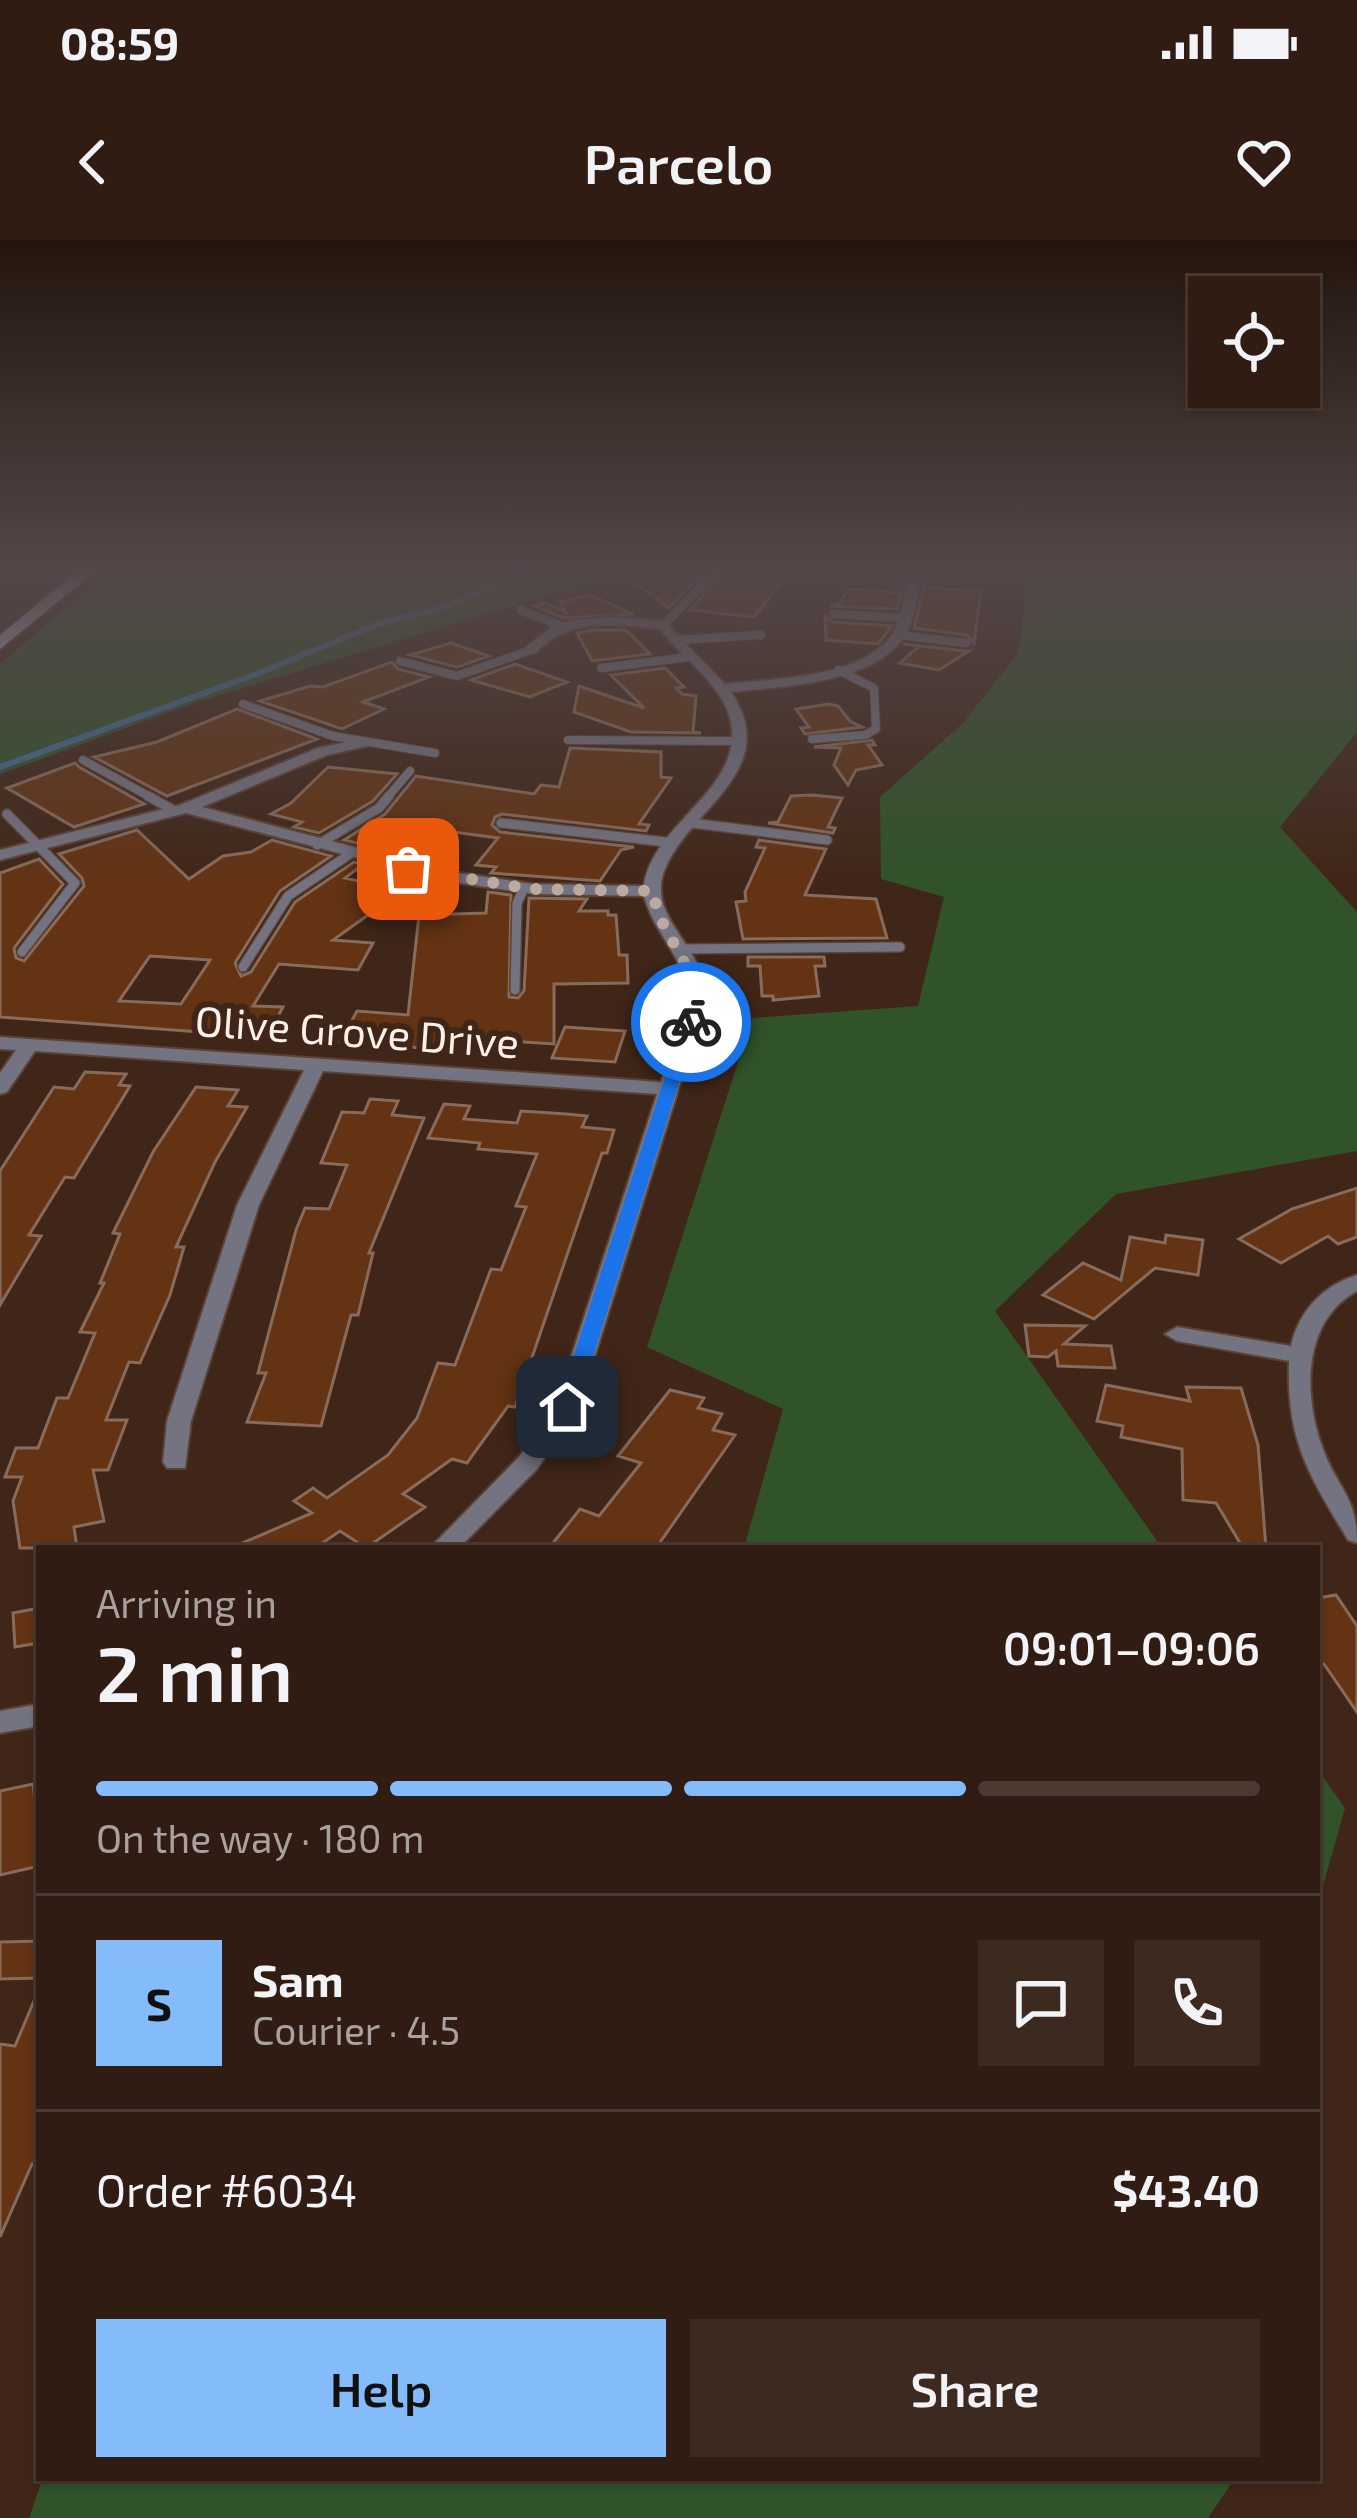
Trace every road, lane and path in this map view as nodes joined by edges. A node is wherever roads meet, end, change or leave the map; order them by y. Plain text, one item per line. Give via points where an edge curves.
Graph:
1 (705, 672) edge
2 (824, 672) edge
3 (843, 672) edge
4 (723, 689) junction
5 (243, 704) dead end
6 (812, 739) dead end
7 (568, 740) dead end
8 (737, 741) junction
9 (362, 743) junction
10 (435, 753) dead end
11 (83, 760) dead end
12 (410, 772) dead end
13 (181, 809) junction
14 (7, 814) dead end
15 (501, 823) dead end
16 (692, 823) junction
17 (827, 840) dead end
18 (674, 843) junction
19 (41, 845) junction
20 (317, 845) junction
21 (350, 854) junction
22 (0, 855) edge
23 (524, 888) junction
24 (653, 891) junction
25 (900, 946) dead end
26 (679, 949) junction
27 (22, 952) dead end
28 (243, 967) dead end
29 (515, 990) dead end
30 (0, 1043) edge
31 (29, 1045) junction
32 (316, 1066) junction
33 (0, 1088) edge
34 (670, 1089) junction
35 (1357, 1282) edge
36 (1177, 1334) dead end
37 (1299, 1355) junction
38 (176, 1462) dead end
39 (1357, 1534) edge
40 (445, 1545) edge
41 (36, 1715) edge
42 (0, 1722) edge

1 - 4 street
2 - 4 street
3 - 6 lane via 874,688 876,729
4 - 8 street
5 - 9 lane
7 - 8 lane
8 - 16 street via 726,784
9 - 10 lane
9 - 13 street
11 - 13 lane
12 - 20 lane via 379,808
13 - 19 street
13 - 20 street
14 - 19 lane
15 - 18 lane
16 - 17 lane
16 - 18 street
18 - 24 street
19 - 22 street
19 - 27 lane via 70,873 74,890
20 - 21 street
21 - 23 street
21 - 28 lane via 288,896
23 - 24 street
23 - 29 lane
24 - 26 street via 656,914
25 - 26 lane
26 - 34 street via 695,988
30 - 31 street, Olive Grove Drive
31 - 32 street, Olive Grove Drive
31 - 33 street
32 - 34 street, Olive Grove Drive
32 - 38 street via 248,1205 178,1421
34 - 40 street via 567,1407 528,1463
35 - 37 street via 1323,1302
36 - 37 street
37 - 39 street via 1303,1428
41 - 42 street

